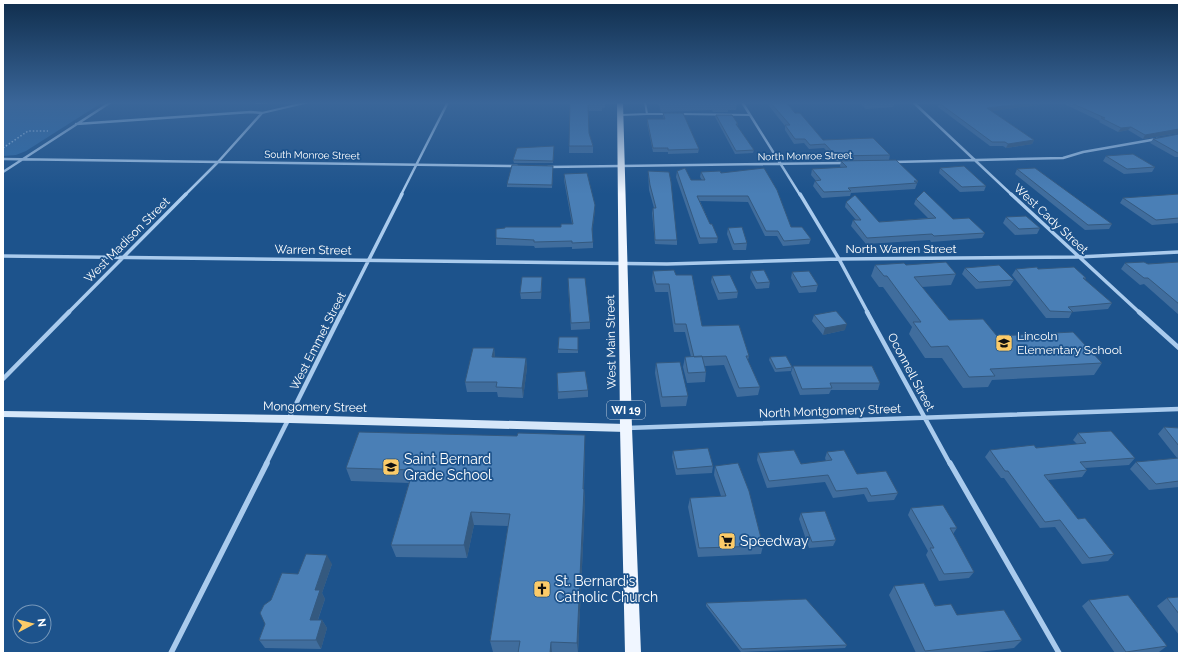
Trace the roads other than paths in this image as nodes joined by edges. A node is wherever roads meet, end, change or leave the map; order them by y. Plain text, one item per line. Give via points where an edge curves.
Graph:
1 (62, 133) edge
2 (244, 133) edge
3 (433, 133) edge
4 (621, 133) edge
5 (762, 133) edge
6 (946, 133) edge
7 (1164, 137) edge
8 (3, 159) edge
9 (22, 160) junction
10 (976, 161) junction
11 (218, 162) junction
12 (891, 162) edge
13 (852, 163) edge
14 (782, 164) junction
15 (417, 165) junction
16 (520, 166) edge
17 (544, 167) edge
18 (622, 167) junction
19 (3, 172) edge
20 (1179, 252) edge
21 (3, 256) edge
22 (1078, 257) junction
23 (124, 258) junction
24 (839, 259) junction
25 (369, 261) junction
26 (623, 264) junction
27 (1179, 348) edge
28 (3, 379) edge
29 (1179, 409) edge
30 (3, 414) edge
31 (924, 418) junction
32 (290, 419) junction
33 (626, 428) junction
34 (171, 653) edge
35 (633, 653) edge
36 (1059, 653) edge

1 - 9 street
2 - 11 street, West Madison Street
3 - 15 street, West Emmet Street
4 - 18 main road, West Main Street / WI 19
5 - 14 street, Oconnell Street
6 - 10 street, West Cady Street
7 - 10 street via 1063,158
8 - 9 street, South Monroe Street
9 - 11 street, South Monroe Street
9 - 19 street
10 - 12 street
10 - 22 street, West Cady Street
11 - 15 street, South Monroe Street
11 - 23 street, West Madison Street
13 - 14 street, North Monroe Street
14 - 18 street, North Monroe Street
14 - 24 street, Oconnell Street
15 - 16 street, South Monroe Street
15 - 25 street, West Emmet Street
17 - 18 street
18 - 26 main road, West Main Street / WI 19
20 - 22 street, North Warren Street
21 - 23 street, Warren Street
22 - 24 street, North Warren Street
22 - 27 street, West Cady Street
23 - 25 street, Warren Street
23 - 28 street, West Madison Street
24 - 26 street, North Warren Street
24 - 31 street, Oconnell Street
25 - 26 street, Warren Street
25 - 32 street, West Emmet Street
26 - 33 main road, West Main Street / WI 19
29 - 31 street, North Montgomery Street
30 - 32 main road, Mongomery Street
31 - 33 street, North Montgomery Street
31 - 36 street, Oconnell Street
32 - 33 main road, Mongomery Street
32 - 34 street, West Emmet Street
33 - 35 main road, West Main Street / WI 19

